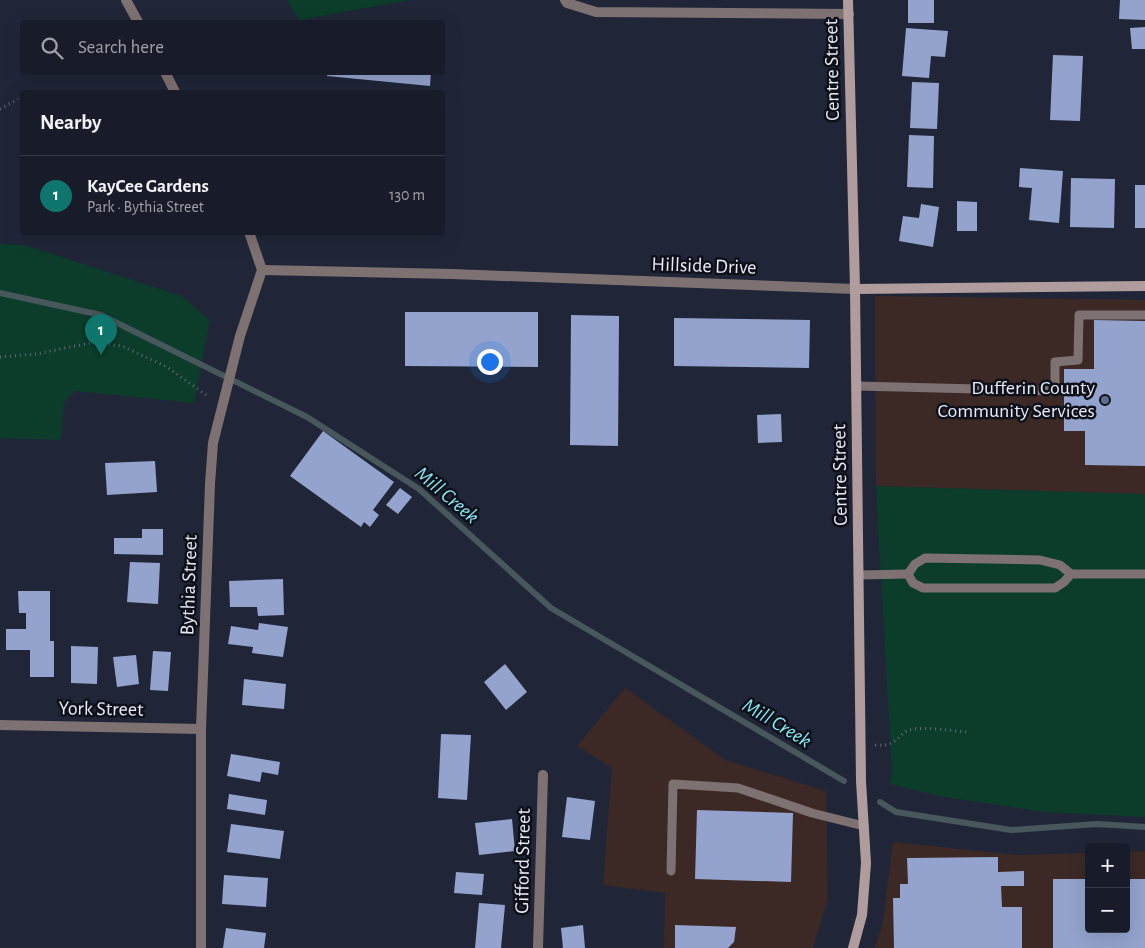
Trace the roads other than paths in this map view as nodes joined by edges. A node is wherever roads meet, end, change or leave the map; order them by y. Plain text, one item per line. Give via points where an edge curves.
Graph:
1 (126, 0) edge
2 (565, 0) edge
3 (848, 0) edge
4 (848, 14) junction
5 (137, 20) edge
6 (166, 75) edge
7 (174, 90) edge
8 (250, 235) edge
9 (262, 270) junction
10 (1145, 286) edge
11 (856, 289) junction
12 (1145, 315) edge
13 (857, 386) junction
14 (908, 574) junction
15 (1071, 574) junction
16 (1145, 574) edge
17 (859, 575) junction
18 (0, 725) edge
19 (201, 729) junction
20 (543, 775) dead end
21 (864, 826) junction
22 (671, 871) dead end
23 (201, 948) edge
24 (538, 948) edge
25 (853, 948) edge

1 - 5 street
2 - 4 street via 596,12
3 - 4 street, Centre Street
4 - 11 street, Centre Street
6 - 7 street
8 - 9 street
9 - 11 street, Hillside Drive
9 - 19 street, Bythia Street via 240,336 213,443
10 - 11 street, Hillside Drive
11 - 13 street, Centre Street
12 - 13 lane via 1079,315 1078,360 1055,362 1055,391
13 - 17 street, Centre Street
14 - 15 lane via 925,558 1040,560 1060,565
14 - 15 lane via 913,583 923,588 1054,588
14 - 17 lane
15 - 16 lane
17 - 21 street, Centre Street
18 - 19 street, York Street
19 - 23 street, Bythia Street
20 - 24 street, Gifford Street
21 - 22 lane via 812,813 738,788 673,784
21 - 25 street, Centre Street via 866,863 862,915

